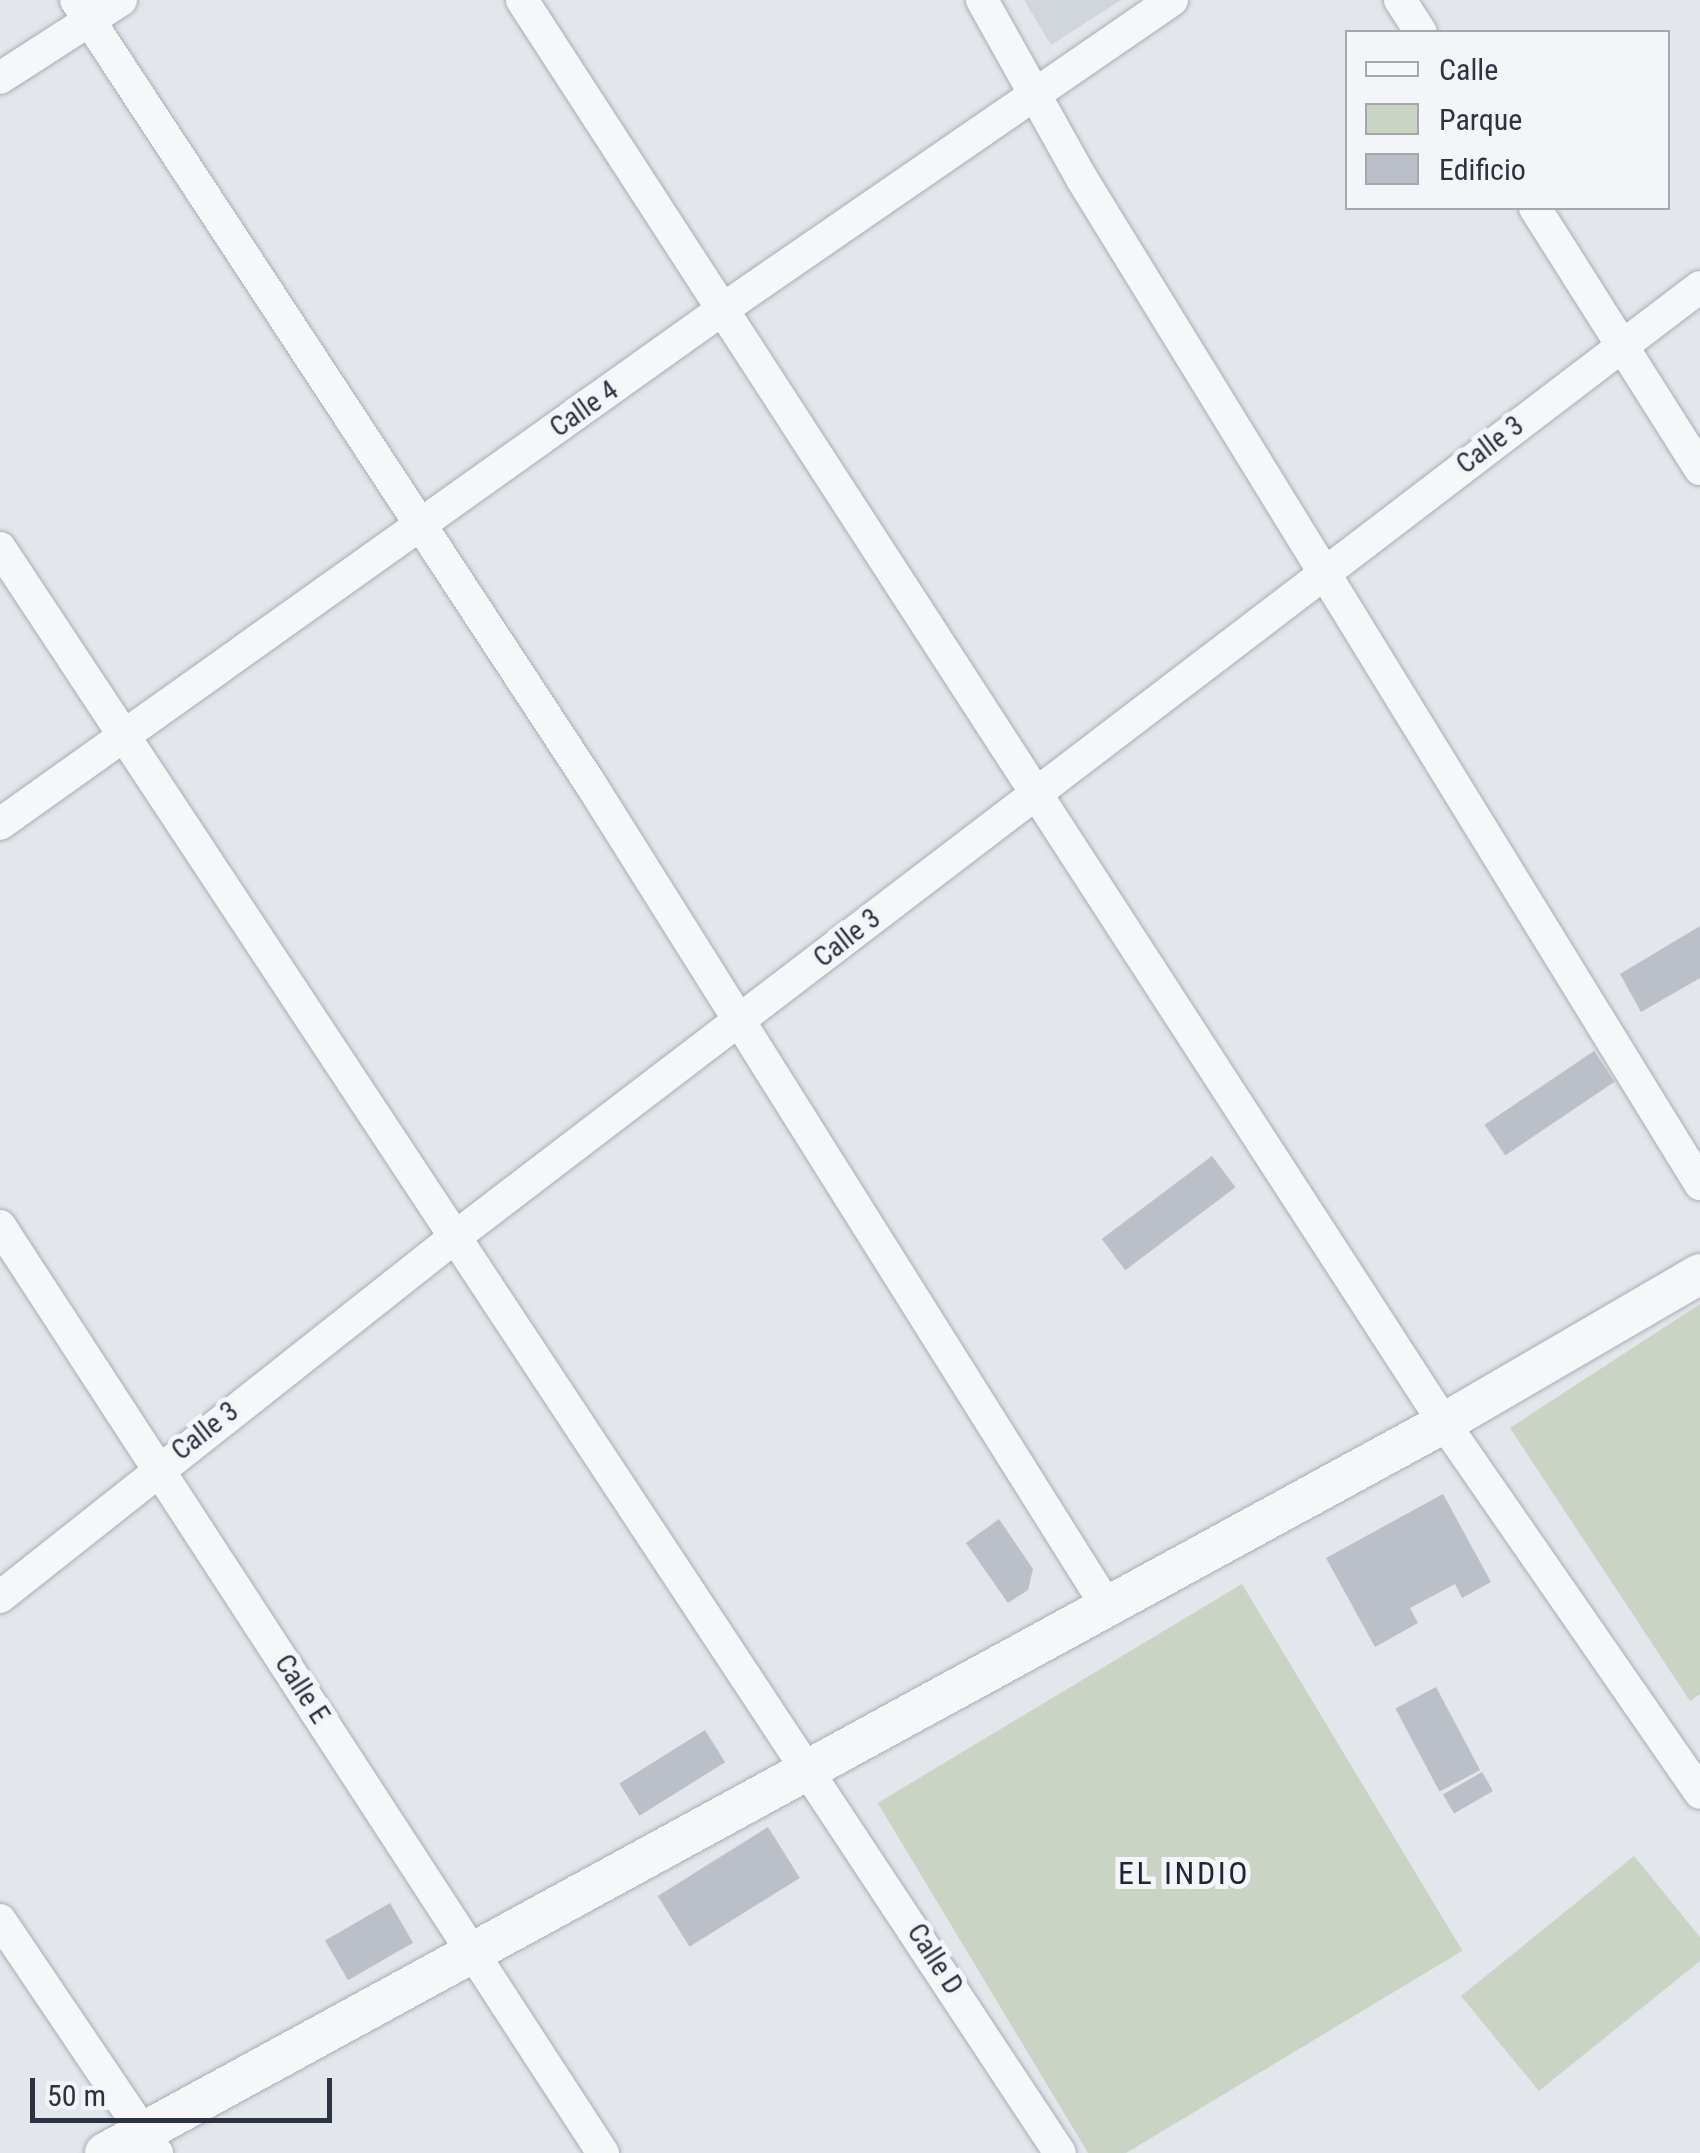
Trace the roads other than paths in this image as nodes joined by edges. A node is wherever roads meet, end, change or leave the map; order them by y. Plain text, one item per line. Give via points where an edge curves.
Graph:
1 (121, 0) edge
2 (522, 0) edge
3 (982, 0) edge
4 (1172, 0) edge
5 (1400, 0) edge
6 (82, 10) edge
7 (1420, 30) edge
8 (0, 78) edge
9 (1037, 94) junction
10 (1536, 210) edge
11 (1700, 287) edge
12 (724, 309) junction
13 (1624, 344) junction
14 (1700, 469) edge
15 (418, 526) junction
16 (0, 548) edge
17 (1323, 570) junction
18 (126, 734) junction
19 (1036, 792) junction
20 (0, 824) edge
21 (740, 1021) junction
22 (1700, 1184) edge
23 (0, 1226) edge
24 (455, 1236) junction
25 (1700, 1274) edge
26 (1444, 1423) junction
27 (158, 1468) junction
28 (0, 1597) edge
29 (1106, 1604) junction
30 (809, 1765) junction
31 (1700, 1793) edge
32 (0, 1920) edge
33 (470, 1949) junction
34 (150, 2142) edge
35 (106, 2153) edge
36 (602, 2153) edge
37 (1060, 2153) edge

1 - 6 street
2 - 12 street
3 - 9 street
4 - 9 street, Calle 4
5 - 7 street
6 - 8 street
6 - 15 street
9 - 12 street, Calle 4
9 - 17 street
10 - 13 street
11 - 13 street, Calle 3
12 - 15 street, Calle 4
12 - 19 street
13 - 14 street
13 - 17 street, Calle 3
15 - 18 street, Calle 4
15 - 21 street
16 - 18 street, Calle D
17 - 19 street, Calle 3
17 - 22 street
18 - 20 street, Calle 4
18 - 24 street, Calle D
19 - 21 street, Calle 3
19 - 26 street
21 - 24 street, Calle 3
21 - 29 street
23 - 27 street, Calle E
24 - 27 street, Calle 3
24 - 30 street, Calle D
25 - 26 street
26 - 29 street
26 - 31 street
27 - 28 street, Calle 3
27 - 33 street, Calle E
29 - 30 street
30 - 33 street
30 - 37 street, Calle D
32 - 34 street
33 - 34 street
33 - 36 street, Calle E
34 - 35 street

